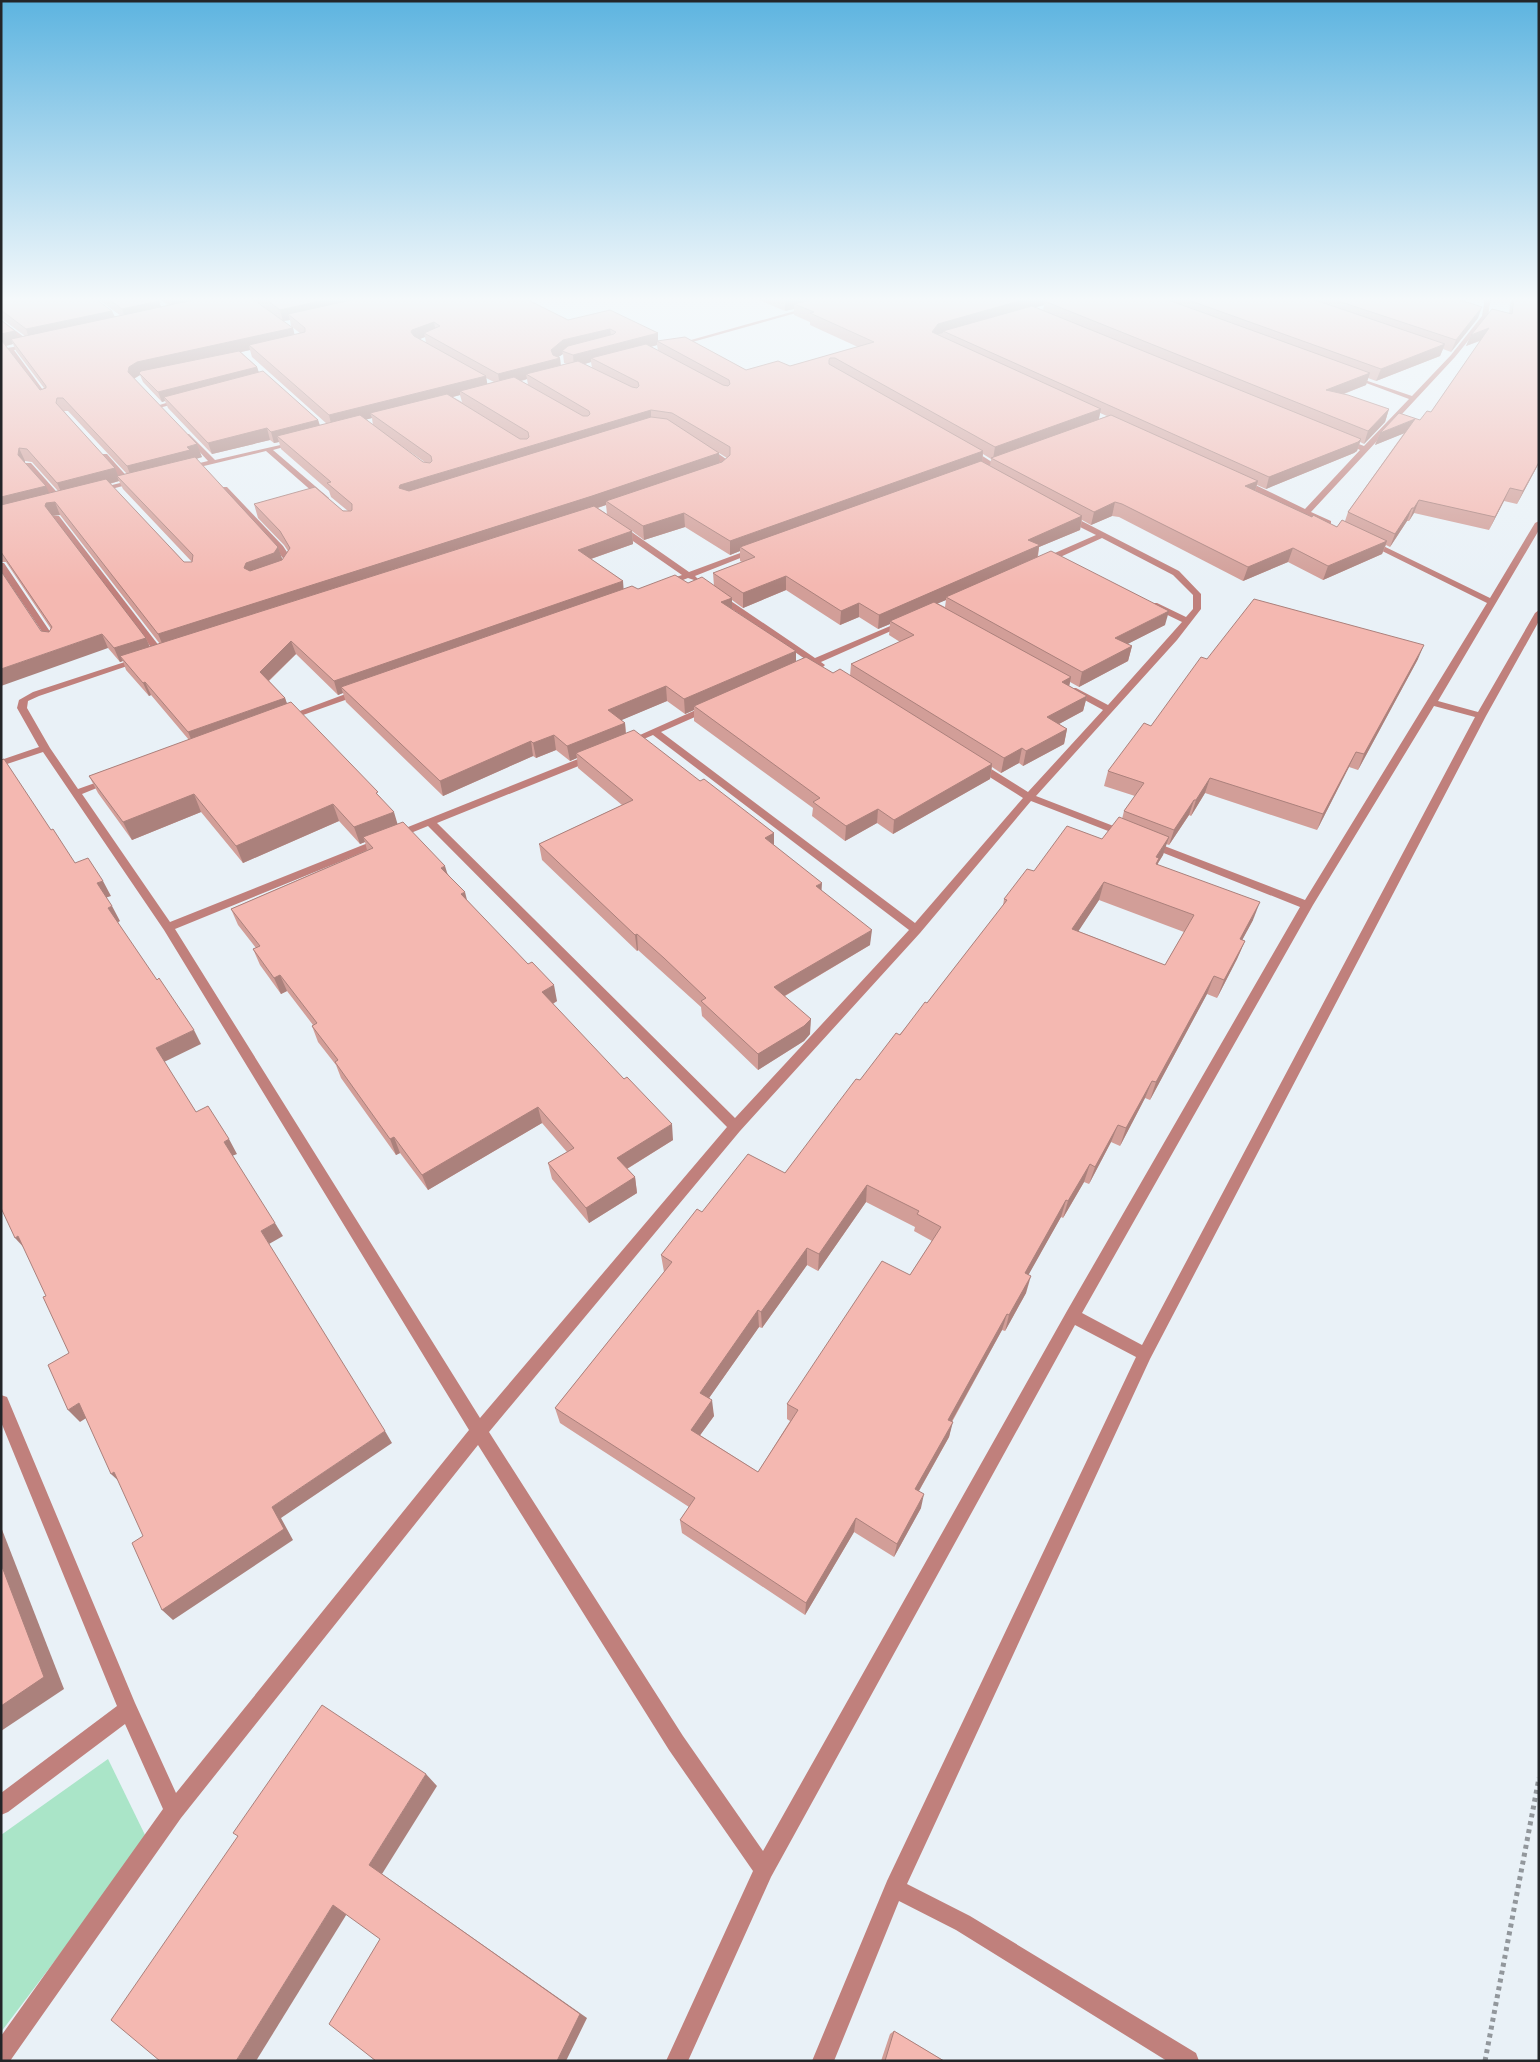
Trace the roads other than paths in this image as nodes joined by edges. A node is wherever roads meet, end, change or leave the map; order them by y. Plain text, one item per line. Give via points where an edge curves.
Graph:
1 (42, 393) edge
2 (1399, 393) edge
3 (1417, 393) edge
4 (195, 397) edge
5 (1412, 398) junction
6 (46, 399) edge
7 (165, 413) edge
8 (179, 427) edge
9 (1333, 436) edge
10 (304, 440) edge
11 (693, 442) edge
12 (957, 445) edge
13 (97, 448) edge
14 (268, 449) junction
15 (1364, 449) junction
16 (1000, 460) edge
17 (213, 462) junction
18 (991, 464) junction
19 (28, 465) edge
20 (201, 465) junction
21 (174, 472) edge
22 (208, 472) edge
23 (709, 474) edge
24 (994, 478) edge
25 (147, 479) edge
26 (1235, 479) edge
27 (129, 483) junction
28 (221, 486) edge
29 (113, 487) junction
30 (95, 492) edge
31 (120, 494) edge
32 (69, 499) edge
33 (60, 501) junction
34 (329, 502) edge
35 (51, 503) edge
36 (1052, 509) edge
37 (1306, 512) junction
38 (56, 518) edge
39 (612, 523) edge
40 (1333, 525) edge
41 (1538, 526) edge
42 (1101, 536) junction
43 (1360, 538) edge
44 (764, 548) edge
45 (1, 565) edge
46 (1035, 566) edge
47 (273, 574) edge
48 (689, 575) junction
49 (652, 588) edge
50 (1146, 602) edge
51 (1492, 602) junction
52 (915, 619) edge
53 (1537, 621) edge
54 (1188, 622) junction
55 (53, 642) edge
56 (814, 662) junction
57 (831, 672) edge
58 (788, 673) edge
59 (1066, 686) edge
60 (364, 691) edge
61 (1432, 702) junction
62 (717, 704) edge
63 (1108, 709) junction
64 (1481, 716) junction
65 (280, 720) edge
66 (654, 732) junction
67 (619, 746) edge
68 (45, 748) junction
69 (601, 753) edge
70 (971, 761) edge
71 (1, 763) edge
72 (123, 776) edge
73 (76, 793) junction
74 (1029, 797) junction
75 (431, 823) junction
76 (1307, 905) junction
77 (168, 928) junction
78 (916, 930) junction
79 (734, 1127) junction
80 (1072, 1316) junction
81 (1144, 1354) junction
82 (3, 1410) edge
83 (479, 1431) junction
84 (128, 1710) junction
85 (1, 1805) edge
86 (174, 1811) junction
87 (764, 1870) junction
88 (894, 1888) junction
89 (1, 2055) edge
90 (677, 2061) edge
91 (823, 2061) edge
92 (1188, 2061) edge

1 - 6 street
2 - 5 street
3 - 5 street
4 - 7 street via 156,403
5 - 15 street
8 - 17 street
9 - 15 street
10 - 14 street
11 - 23 street via 726,463 724,468
12 - 18 street
13 - 27 street
14 - 17 street
14 - 34 street
15 - 37 street
16 - 18 street
17 - 20 street
18 - 24 street via 978,469
19 - 33 street
20 - 21 street
20 - 22 street
25 - 27 street
26 - 37 street
27 - 29 street
28 - 47 street via 290,561
29 - 30 street
29 - 31 street
32 - 33 street
33 - 35 street
36 - 42 street
37 - 40 street
38 - 68 street via 165,651 24,700 22,708
39 - 48 street
41 - 51 street
42 - 46 street via 1056,560
42 - 54 street via 1176,573 1197,594 1197,609
43 - 51 street
44 - 48 street
45 - 55 street
48 - 49 street
48 - 56 street
50 - 54 street
51 - 61 street
52 - 56 street
53 - 64 street
54 - 63 street
56 - 57 street
56 - 58 street
59 - 63 street
60 - 65 street
61 - 64 street
61 - 76 street
62 - 66 street
63 - 74 street
64 - 81 street
66 - 67 street
66 - 78 street
68 - 71 street
68 - 73 street
69 - 75 street
70 - 74 street
72 - 73 street
73 - 77 street
74 - 76 street
74 - 78 street
75 - 77 street
75 - 79 street
76 - 80 street
77 - 83 street
78 - 79 street
79 - 83 street
80 - 81 street
80 - 87 street
81 - 88 street
82 - 84 street
83 - 86 street
83 - 87 street via 676,1743
84 - 85 street
84 - 86 street
86 - 89 street
87 - 90 street
88 - 91 street
88 - 92 street via 963,1923

